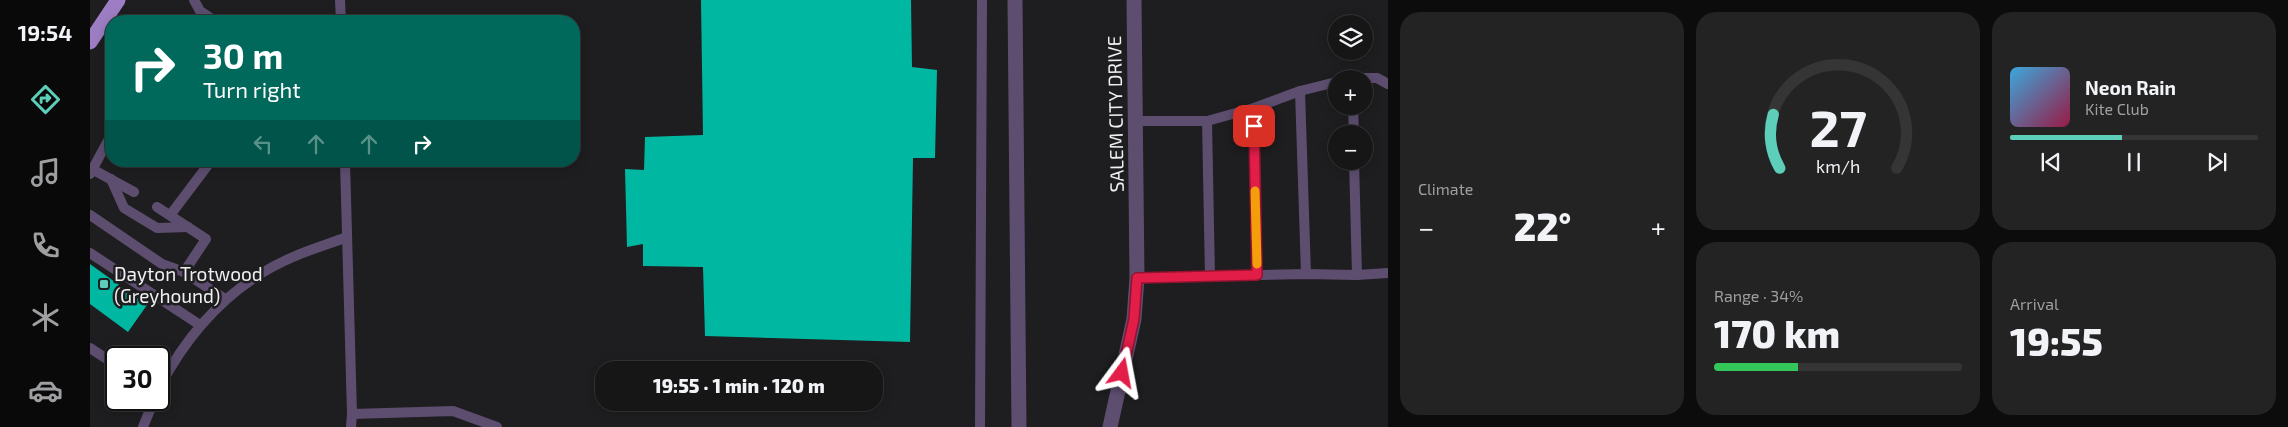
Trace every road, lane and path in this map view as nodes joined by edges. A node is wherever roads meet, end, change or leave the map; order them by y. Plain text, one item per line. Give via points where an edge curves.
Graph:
1 (118, 0) edge
2 (194, 0) edge
3 (340, 0) edge
4 (982, 0) edge
5 (1015, 0) edge
6 (1134, 0) edge
7 (108, 15) edge
8 (206, 15) edge
9 (341, 15) edge
10 (105, 20) edge
11 (90, 42) edge
12 (1373, 78) edge
13 (1328, 84) edge
14 (1388, 84) edge
15 (1300, 91) junction
16 (1254, 108) junction
17 (1135, 121) junction
18 (1207, 121) junction
19 (105, 146) edge
20 (206, 167) edge
21 (345, 167) edge
22 (91, 170) edge
23 (1354, 170) edge
24 (111, 179) junction
25 (134, 192) dead end
26 (157, 207) dead end
27 (171, 214) junction
28 (90, 215) edge
29 (188, 227) junction
30 (347, 237) junction
31 (90, 253) edge
32 (184, 272) junction
33 (1388, 273) edge
34 (1306, 274) junction
35 (1257, 275) junction
36 (1357, 276) junction
37 (1210, 277) junction
38 (1137, 278) junction
39 (225, 299) junction
40 (200, 325) junction
41 (90, 348) edge
42 (105, 358) edge
43 (170, 368) edge
44 (150, 411) edge
45 (352, 414) junction
46 (143, 427) edge
47 (351, 427) edge
48 (497, 427) edge
49 (980, 427) edge
50 (1018, 427) edge
51 (1110, 427) edge

1 - 7 main road
2 - 8 lane
3 - 9 lane
4 - 49 lane
5 - 50 street
6 - 17 street, SALEM CITY DRIVE
10 - 11 main road
12 - 14 lane
13 - 15 lane
15 - 16 lane
15 - 34 lane
16 - 18 lane
16 - 35 lane
17 - 18 lane
17 - 38 street, SALEM CITY DRIVE
18 - 37 lane
19 - 22 lane
20 - 27 lane
21 - 30 lane
22 - 24 lane
23 - 36 lane
24 - 25 lane
24 - 29 lane via 124,208 157,228
26 - 27 lane
27 - 29 lane
28 - 32 lane via 162,264
29 - 32 lane via 206,239
30 - 39 lane via 292,257 248,281
30 - 45 lane
31 - 40 lane
32 - 39 lane
33 - 36 lane
34 - 35 lane
34 - 36 lane
35 - 37 lane
37 - 38 lane
38 - 51 street, SALEM CITY DRIVE via 1134,319
39 - 40 lane
40 - 43 lane
41 - 42 lane
44 - 46 lane
45 - 47 lane
45 - 48 lane via 453,411

